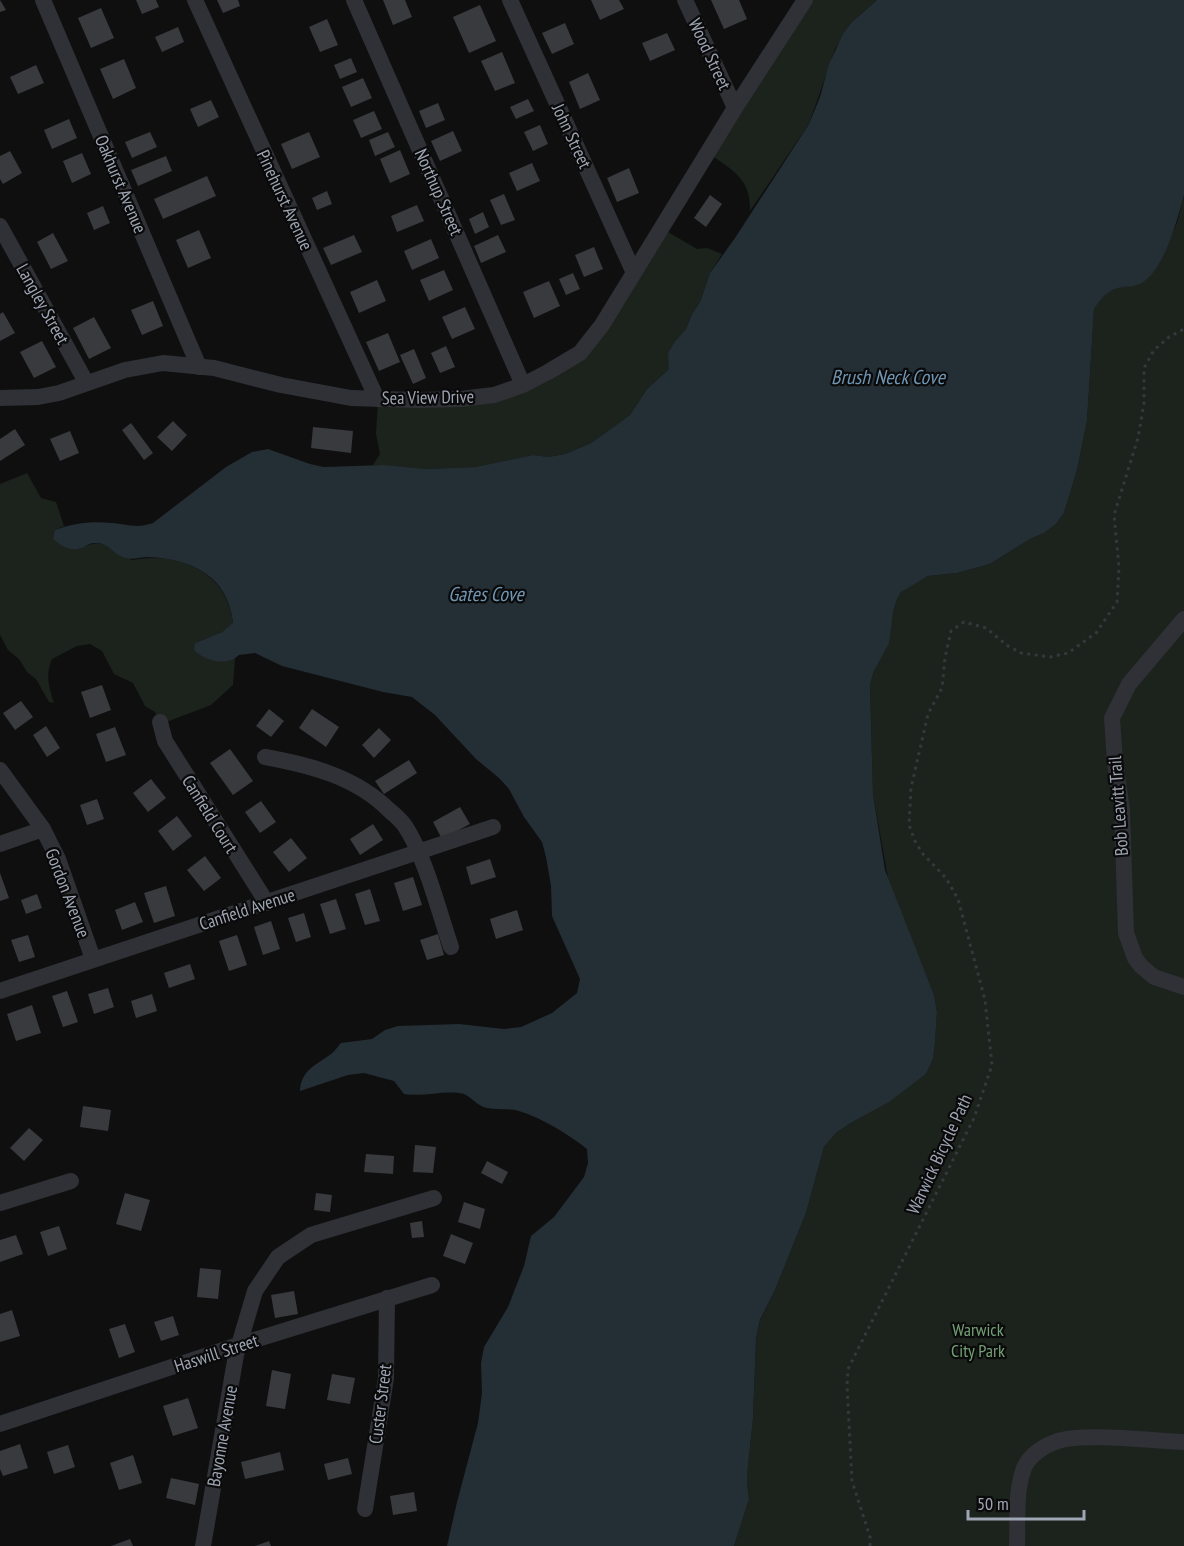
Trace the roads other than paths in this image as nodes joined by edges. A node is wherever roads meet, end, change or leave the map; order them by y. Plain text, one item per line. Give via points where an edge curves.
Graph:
1 (43, 0) edge
2 (195, 0) edge
3 (354, 0) edge
4 (510, 0) edge
5 (685, 0) edge
6 (805, 0) edge
7 (735, 108) junction
8 (0, 226) edge
9 (5, 250) edge
10 (634, 273) junction
11 (199, 367) junction
12 (86, 382) junction
13 (523, 385) junction
14 (0, 398) edge
15 (377, 399) junction
16 (1184, 619) edge
17 (160, 722) dead end
18 (265, 757) dead end
19 (0, 770) edge
20 (493, 826) dead end
21 (43, 830) junction
22 (0, 844) edge
23 (418, 851) junction
24 (267, 903) junction
25 (450, 947) dead end
26 (93, 959) junction
27 (1184, 987) edge
28 (0, 991) edge
29 (71, 1181) dead end
30 (434, 1198) dead end
31 (0, 1203) edge
32 (432, 1286) dead end
33 (387, 1298) junction
34 (238, 1345) junction
35 (0, 1424) edge
36 (1184, 1442) edge
37 (365, 1509) dead end
38 (203, 1546) edge
39 (1017, 1546) edge

1 - 11 street, Oakhurst Avenue
2 - 15 street, Pinehurst Avenue
3 - 13 street, Northup Street
4 - 10 street, John Street
5 - 7 street, Wood Street
6 - 7 street, Sea View Drive
7 - 10 street, Sea View Drive
8 - 9 street, Langley Street
9 - 12 street, Langley Street
10 - 13 street, Sea View Drive via 580,353
11 - 12 street, Sea View Drive via 163,363
11 - 15 street, Sea View Drive via 351,398
12 - 14 street, Sea View Drive via 38,397
13 - 15 street, Sea View Drive via 494,395 461,399
16 - 27 street, Bob Leavitt Trail via 1129,684 1112,718 1122,809 1126,933 1141,966 1154,977
17 - 24 street, Canfield Court via 165,741
18 - 23 street via 337,776 375,797 405,825
19 - 21 street, Gordon Avenue
20 - 23 street, Canfield Avenue
21 - 22 street
21 - 26 street, Gordon Avenue via 58,859
23 - 24 street, Canfield Avenue
23 - 25 street
24 - 26 street, Canfield Avenue
26 - 28 street, Canfield Avenue
29 - 31 street
30 - 34 street, Bayonne Avenue via 311,1235 278,1257 255,1291
32 - 33 street, Haswill Street
33 - 34 street, Haswill Street
33 - 37 street, Custer Street via 386,1378
34 - 35 street, Haswill Street
34 - 38 street, Bayonne Avenue
36 - 39 street via 1076,1438 1056,1441 1039,1450 1025,1466 1018,1488

